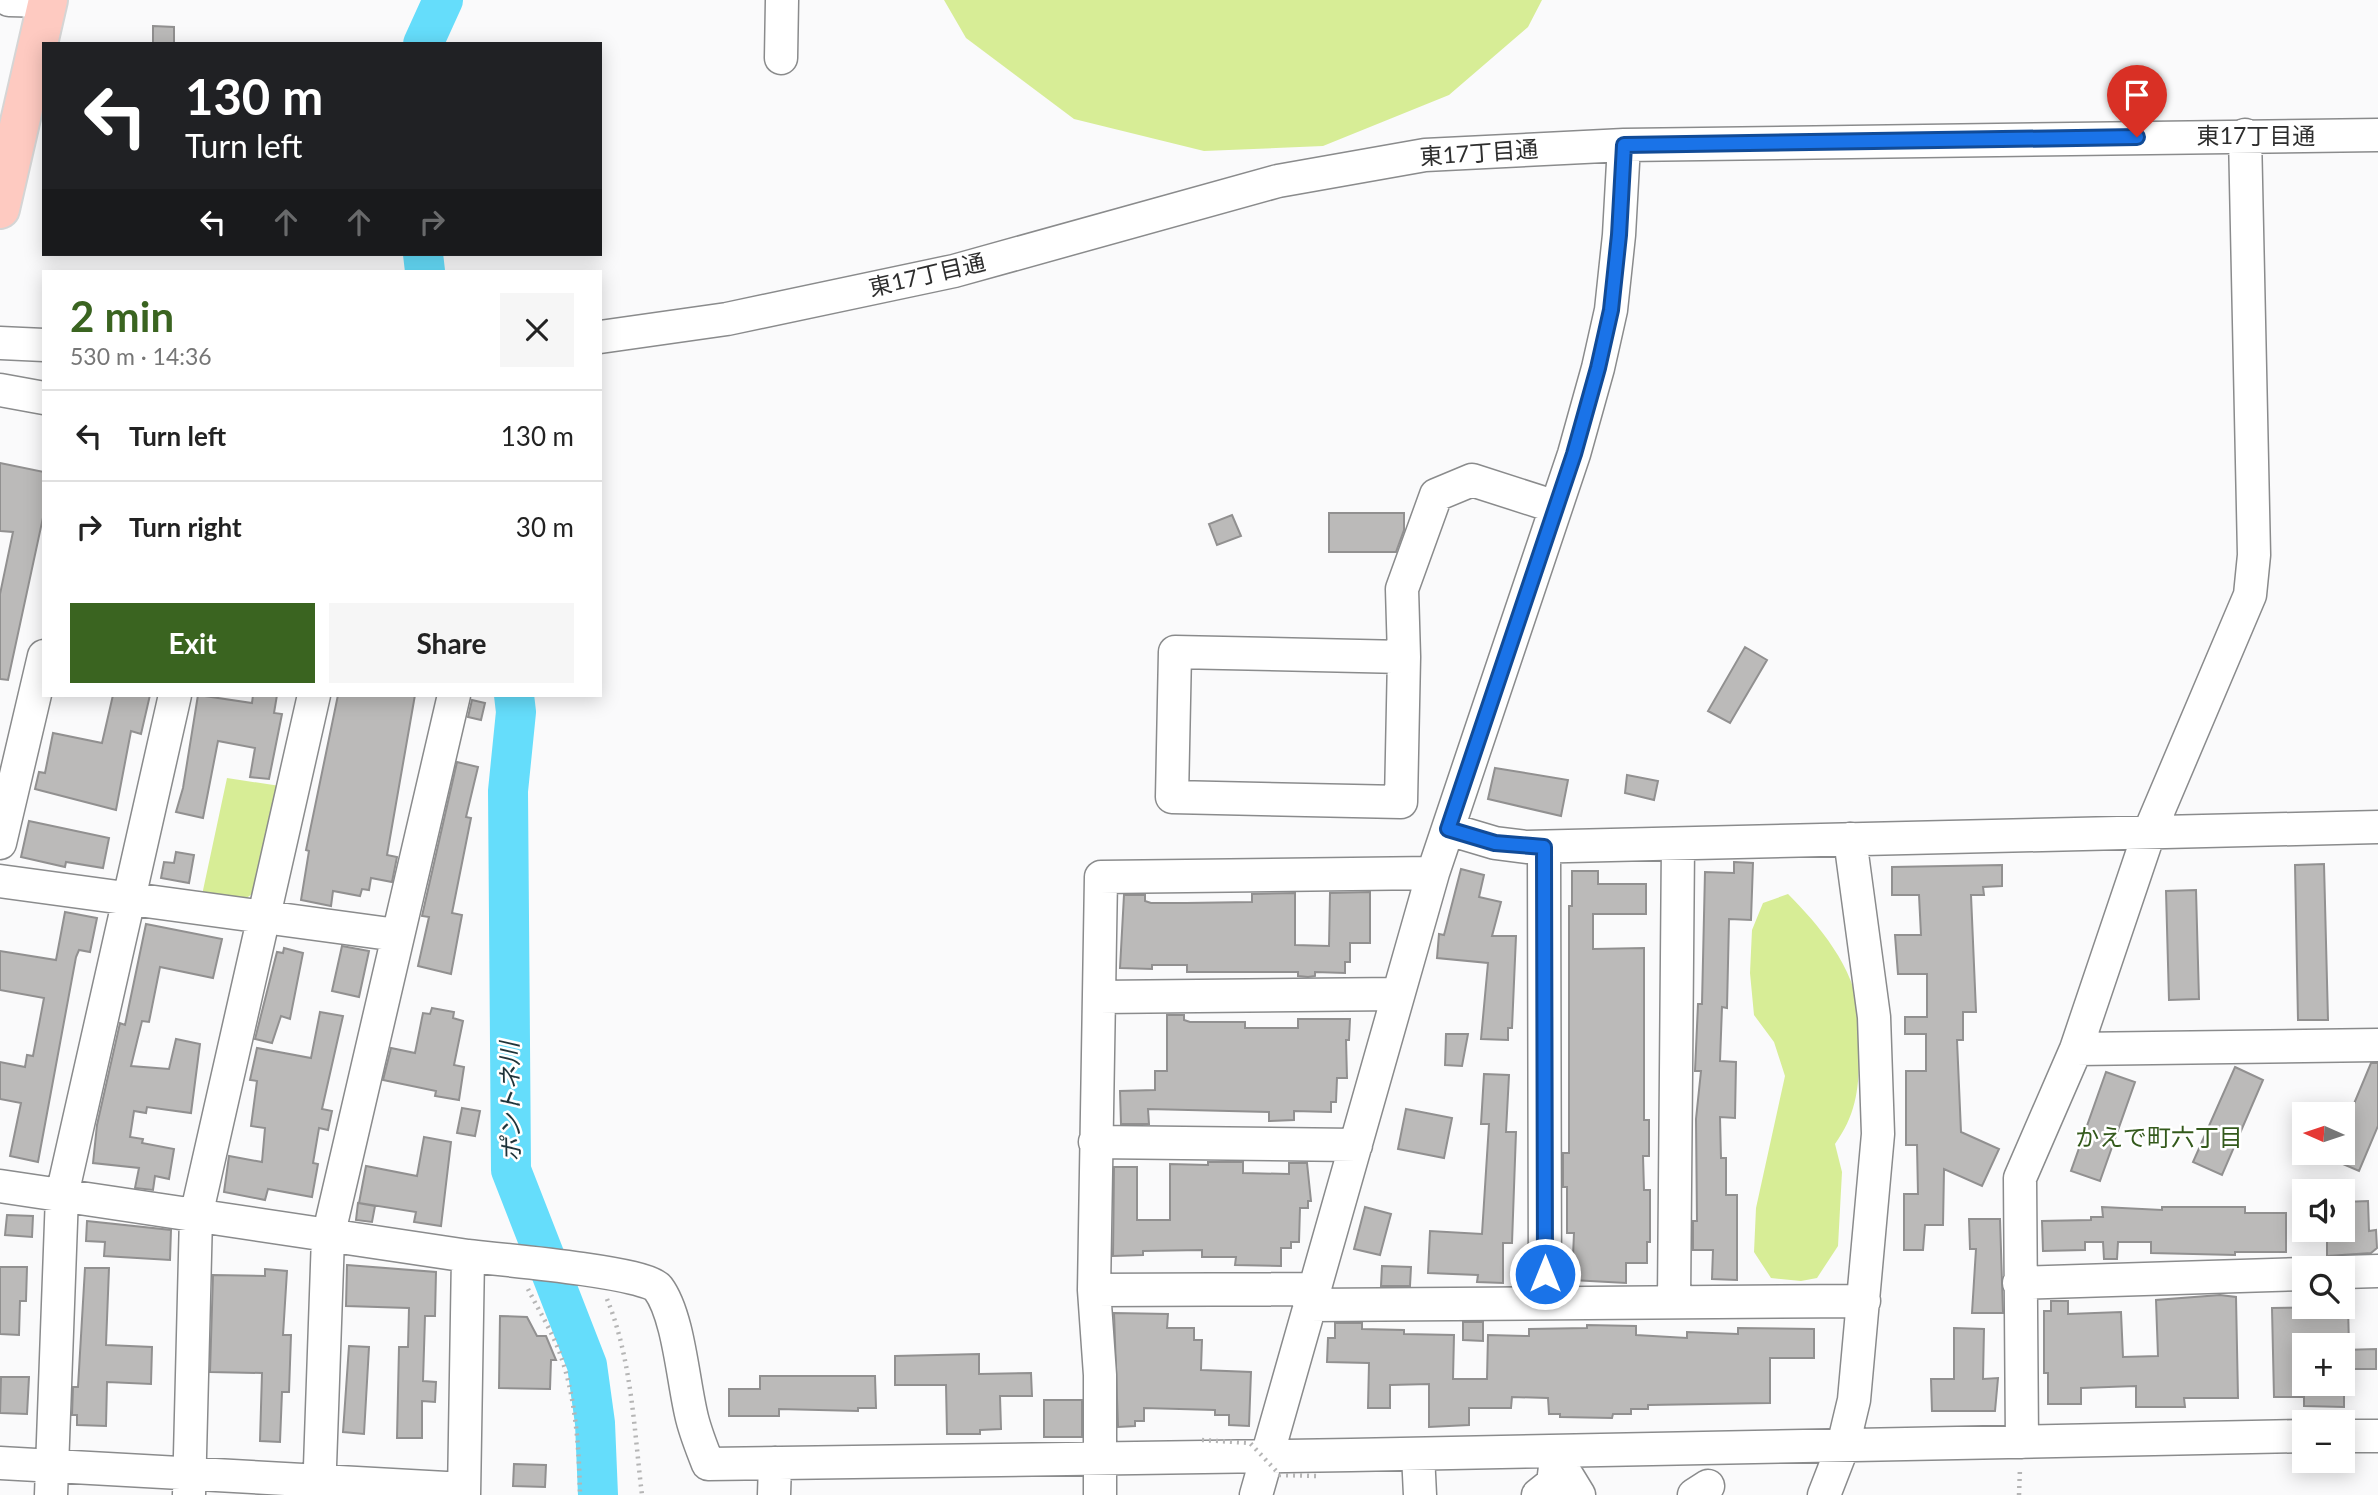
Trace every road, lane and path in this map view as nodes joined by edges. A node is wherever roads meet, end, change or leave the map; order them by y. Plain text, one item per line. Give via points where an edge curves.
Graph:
1 (9, 0) edge
2 (782, 0) edge
3 (48, 1) edge
4 (781, 58) dead end
5 (10, 119) edge
6 (2245, 135) junction
7 (2378, 135) edge
8 (1624, 145) junction
9 (0, 209) edge
10 (602, 337) edge
11 (0, 343) edge
12 (42, 345) edge
13 (0, 390) edge
14 (42, 398) edge
15 (1556, 507) junction
16 (1404, 657) junction
17 (42, 665) edge
18 (175, 697) edge
19 (314, 697) edge
20 (454, 697) edge
21 (2378, 827) edge
22 (1448, 829) junction
23 (2149, 833) junction
24 (1850, 839) junction
25 (0, 844) edge
26 (1678, 844) junction
27 (1544, 847) junction
28 (1433, 873) junction
29 (0, 881) edge
30 (128, 901) junction
31 (262, 919) junction
32 (397, 935) junction
33 (1398, 994) junction
34 (1099, 997) junction
35 (2378, 1045) edge
36 (2076, 1049) junction
37 (1095, 1142) junction
38 (1356, 1145) junction
39 (0, 1186) edge
40 (62, 1195) junction
41 (196, 1216) junction
42 (328, 1237) junction
43 (468, 1256) junction
44 (520, 1262) junction
45 (589, 1271) junction
46 (2378, 1271) edge
47 (2355, 1272) edge
48 (2292, 1274) edge
49 (2019, 1283) junction
50 (1094, 1290) junction
51 (1311, 1297) junction
52 (1545, 1301) junction
53 (1674, 1301) junction
54 (1864, 1301) junction
55 (2292, 1436) edge
56 (2355, 1436) edge
57 (2378, 1436) edge
58 (1202, 1440) dead end
59 (2022, 1442) junction
60 (1843, 1446) junction
61 (1557, 1451) junction
62 (1418, 1454) junction
63 (1266, 1457) junction
64 (1100, 1459) junction
65 (0, 1463) edge
66 (775, 1463) junction
67 (1318, 1476) dead end
68 (51, 1481) edge
69 (189, 1485) edge
70 (319, 1488) edge
71 (1557, 1491) edge
72 (464, 1492) edge
73 (580, 1495) edge
74 (642, 1495) edge
75 (774, 1495) edge
76 (1100, 1495) edge
77 (1256, 1495) edge
78 (1419, 1495) edge
79 (1824, 1495) edge

1 - 3 street
2 - 4 street
3 - 5 main road
5 - 9 main road
6 - 7 street, 東17丁目通
6 - 8 street, 東17丁目通
6 - 23 street via 2250,595
8 - 10 street, 東17丁目通 via 1425,155 1278,181 954,271 727,318
8 - 15 street via 1611,310
11 - 12 street
13 - 14 street
15 - 16 street via 1472,480 1436,495 1402,589
15 - 22 street
16 - 16 street via 1175,652 1172,797 1401,802
17 - 25 street
18 - 30 street
19 - 31 street
20 - 32 street
21 - 23 street
22 - 27 street via 1495,843
22 - 28 street
23 - 24 street
23 - 36 street
24 - 26 street
24 - 54 street via 1867,949 1878,1085
26 - 27 street
26 - 53 street
27 - 52 street
28 - 33 street
28 - 34 street via 1101,877
29 - 30 street
30 - 31 street
30 - 40 street
31 - 32 street
31 - 41 street
32 - 42 street
33 - 34 street
33 - 38 street
34 - 37 street
35 - 36 street
36 - 49 street via 2020,1178
37 - 38 street
37 - 50 street
38 - 51 street
39 - 40 street
40 - 41 street
40 - 68 street
41 - 42 street
41 - 69 street
42 - 43 street
42 - 70 street
43 - 44 street
43 - 72 street
44 - 45 street
44 - 73 path via 559,1352 571,1395
45 - 66 street via 644,1280 657,1287 670,1318 692,1418 708,1464
45 - 74 path via 616,1321 628,1376
46 - 47 street
48 - 49 street
49 - 59 street
50 - 51 street
50 - 64 street
51 - 52 street
51 - 63 street
52 - 53 street
53 - 54 street
54 - 60 street via 1854,1400
55 - 59 street
56 - 57 street
58 - 67 path, bridge via 1250,1443 1280,1475
59 - 60 street
60 - 61 street
60 - 79 street
61 - 62 street
61 - 71 street
62 - 63 street
62 - 78 street
63 - 64 street
63 - 77 street
64 - 66 street
64 - 76 street
65 - 68 street
66 - 75 street
68 - 69 street
69 - 70 street
70 - 72 street

